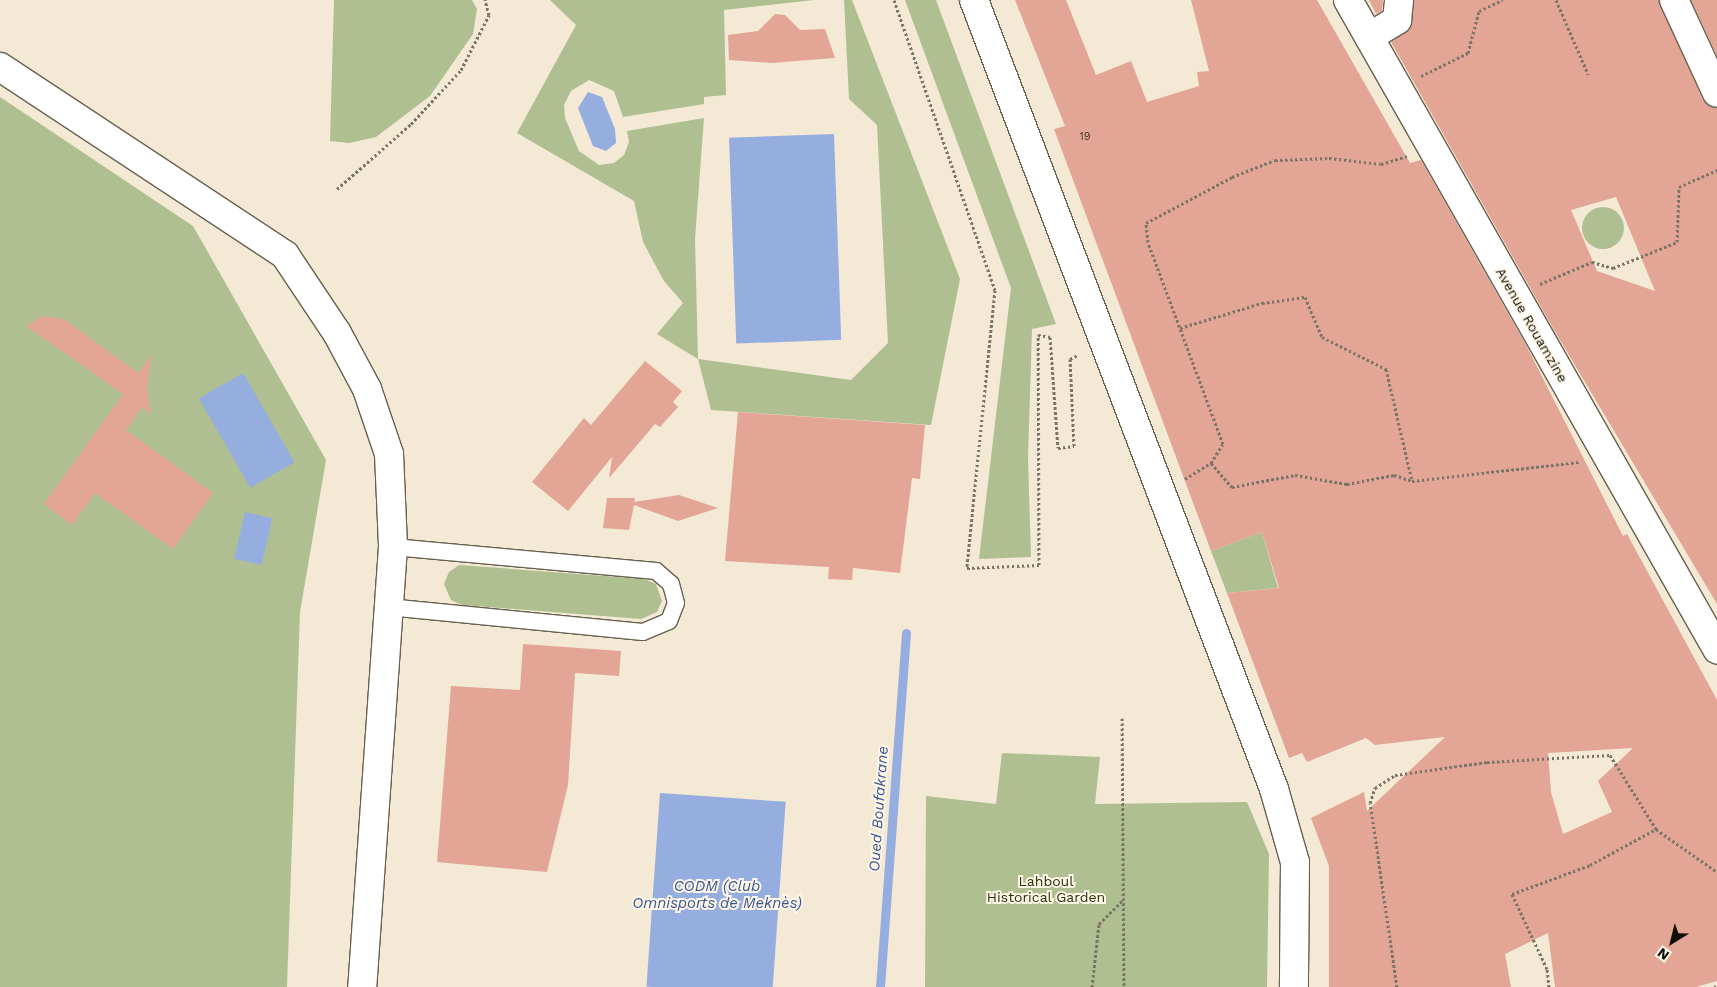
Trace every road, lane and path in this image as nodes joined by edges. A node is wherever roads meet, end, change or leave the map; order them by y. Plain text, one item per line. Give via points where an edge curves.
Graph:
1 (485, 0) edge
2 (894, 0) edge
3 (974, 0) edge
4 (1348, 0) edge
5 (1399, 0) edge
6 (1503, 0) edge
7 (1556, 0) edge
8 (1674, 0) edge
9 (1369, 37) junction
10 (0, 67) edge
11 (1588, 74) dead end
12 (1397, 88) junction
13 (1717, 93) edge
14 (1431, 149) junction
15 (1717, 170) edge
16 (337, 189) dead end
17 (1514, 294) junction
18 (1180, 328) junction
19 (1104, 343) junction
20 (1603, 450) junction
21 (1211, 463) junction
22 (1412, 481) junction
23 (1161, 494) junction
24 (393, 547) junction
25 (388, 607) junction
26 (1717, 649) edge
27 (1122, 718) dead end
28 (1656, 829) junction
29 (1717, 872) edge
30 (1124, 899) junction
31 (362, 987) edge
32 (1092, 987) edge
33 (1124, 987) edge
34 (1294, 987) edge
35 (1397, 987) edge
36 (1549, 987) edge

1 - 16 path via 489,15 461,70 411,124
2 - 19 path via 995,290 967,568 1039,565 1038,335 1050,336 1058,448 1074,446 1070,359
3 - 19 main road
4 - 9 main road, Avenue Rouamzine
5 - 9 main road via 1397,20
6 - 12 path via 1479,11 1468,53
7 - 11 path
8 - 13 main road
9 - 12 main road, Avenue Rouamzine
10 - 24 main road via 285,255 337,332 367,389 389,454
12 - 14 main road, Avenue Rouamzine
14 - 17 main road, Avenue Rouamzine
14 - 18 path via 1381,164 1329,158 1275,160 1232,177 1146,223 1148,242
15 - 17 path via 1679,188 1677,242 1612,268 1592,262
17 - 20 main road, Avenue Rouamzine
18 - 21 path via 1223,444
18 - 22 path via 1262,302 1305,297 1322,337 1386,369
19 - 23 main road
20 - 22 path via 1573,465
20 - 26 main road, Avenue Rouamzine
21 - 22 path via 1232,487 1295,475 1347,484 1394,475
21 - 23 path
23 - 34 main road via 1274,789 1296,862
24 - 25 main road
24 - 25 lane via 656,571 671,584 676,603 669,620 643,632
25 - 31 main road
27 - 30 path
28 - 29 path
28 - 35 path via 1610,755 1487,762 1395,775 1376,788 1370,802
28 - 36 path via 1590,866 1512,894 1547,969
30 - 32 path via 1099,924
30 - 33 path

